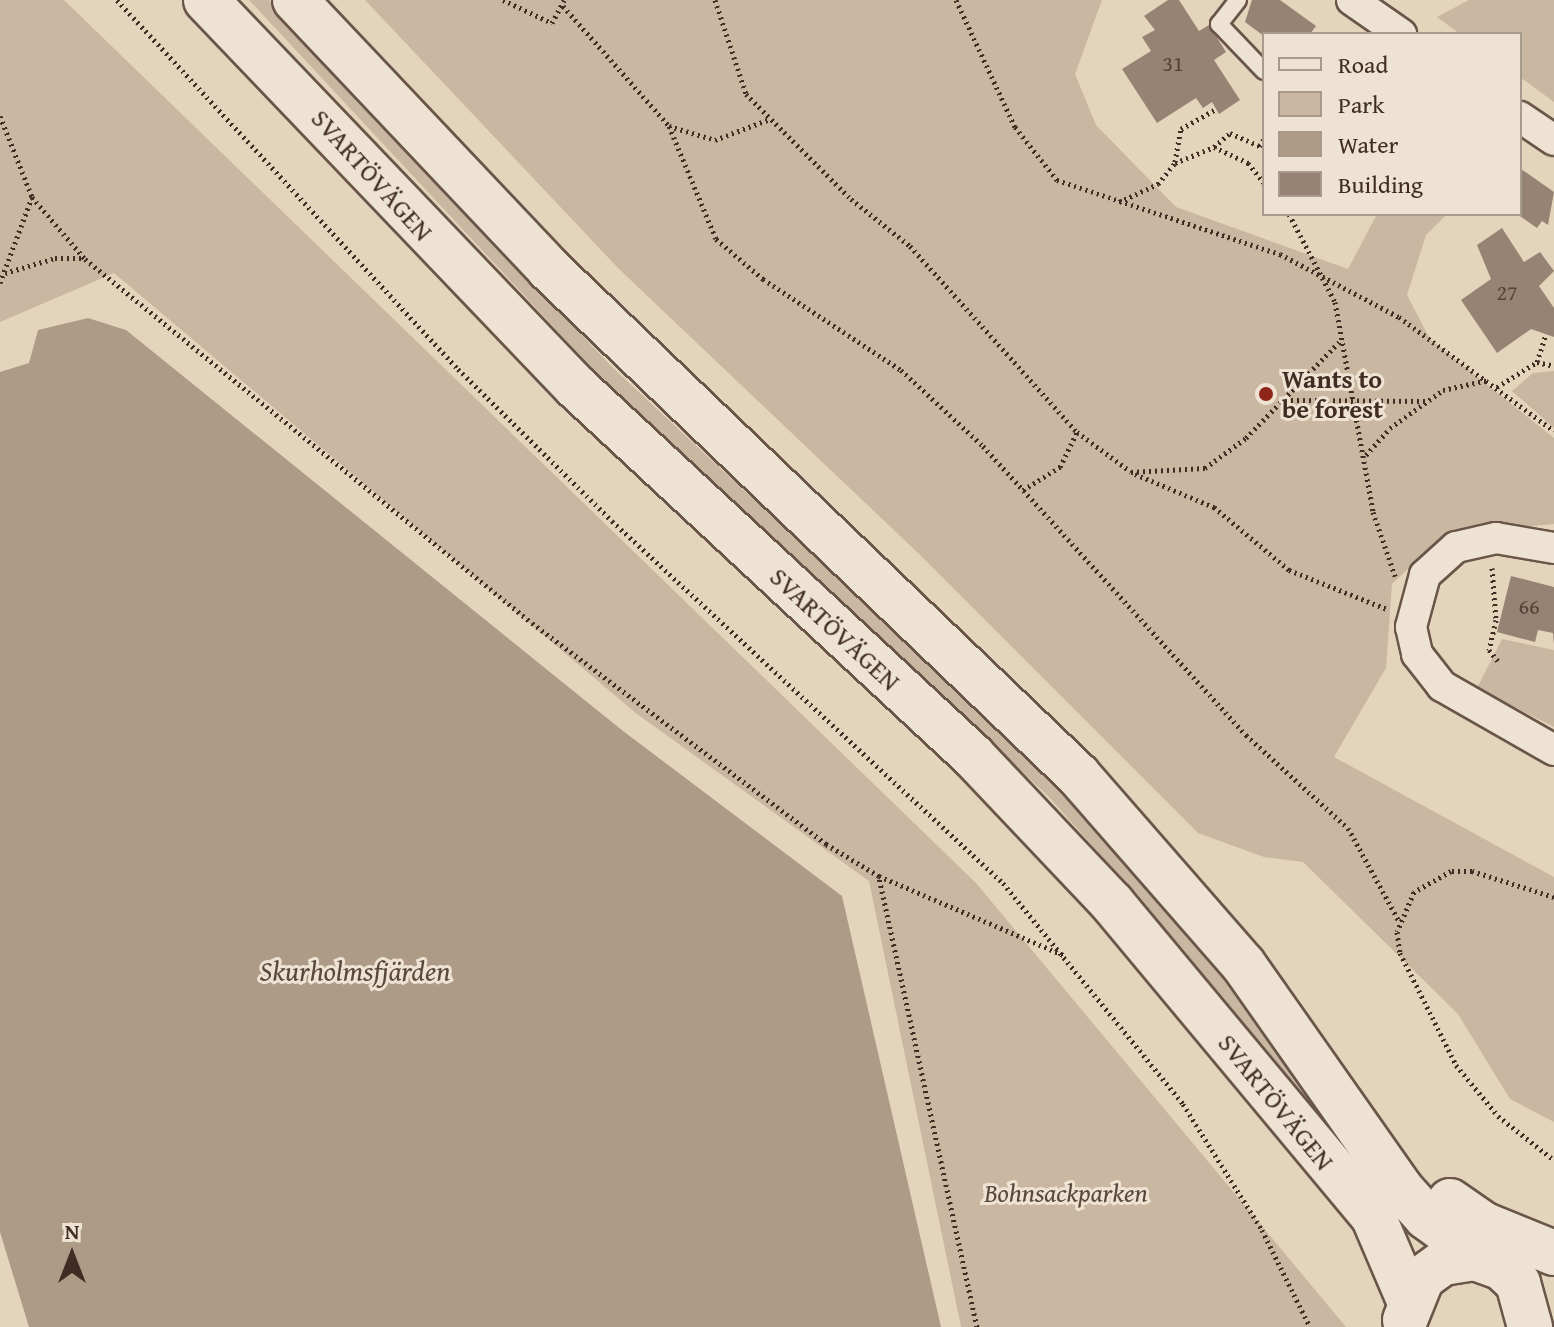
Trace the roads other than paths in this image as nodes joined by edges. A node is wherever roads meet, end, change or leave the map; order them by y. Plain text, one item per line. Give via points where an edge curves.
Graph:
1 (206, 0) edge
2 (295, 0) edge
3 (1238, 0) edge
4 (1352, 0) edge
5 (1398, 32) edge
6 (1262, 69) edge
7 (1522, 118) edge
8 (1554, 140) edge
9 (1550, 547) edge
10 (1554, 750) edge
11 (1308, 1050) junction
12 (1554, 1253) edge
13 (1488, 1262) junction
14 (1537, 1313) edge
15 (1407, 1314) edge

1 - 15 main road, SVARTÖVÄGEN via 576,387 973,756 1112,903 1374,1218
2 - 11 main road, SVARTÖVÄGEN via 578,298 1078,775 1171,876
3 - 6 lane via 1219,24
4 - 5 street
7 - 8 street
9 - 10 street via 1496,538 1456,547 1425,575 1411,613 1417,654 1432,677
11 - 12 main road via 1438,1192 1483,1224
11 - 13 main road, SVARTÖVÄGEN via 1401,1189 1426,1217
13 - 14 main road, SVARTÖVÄGEN via 1518,1283
13 - 15 main road via 1443,1263 1422,1278

